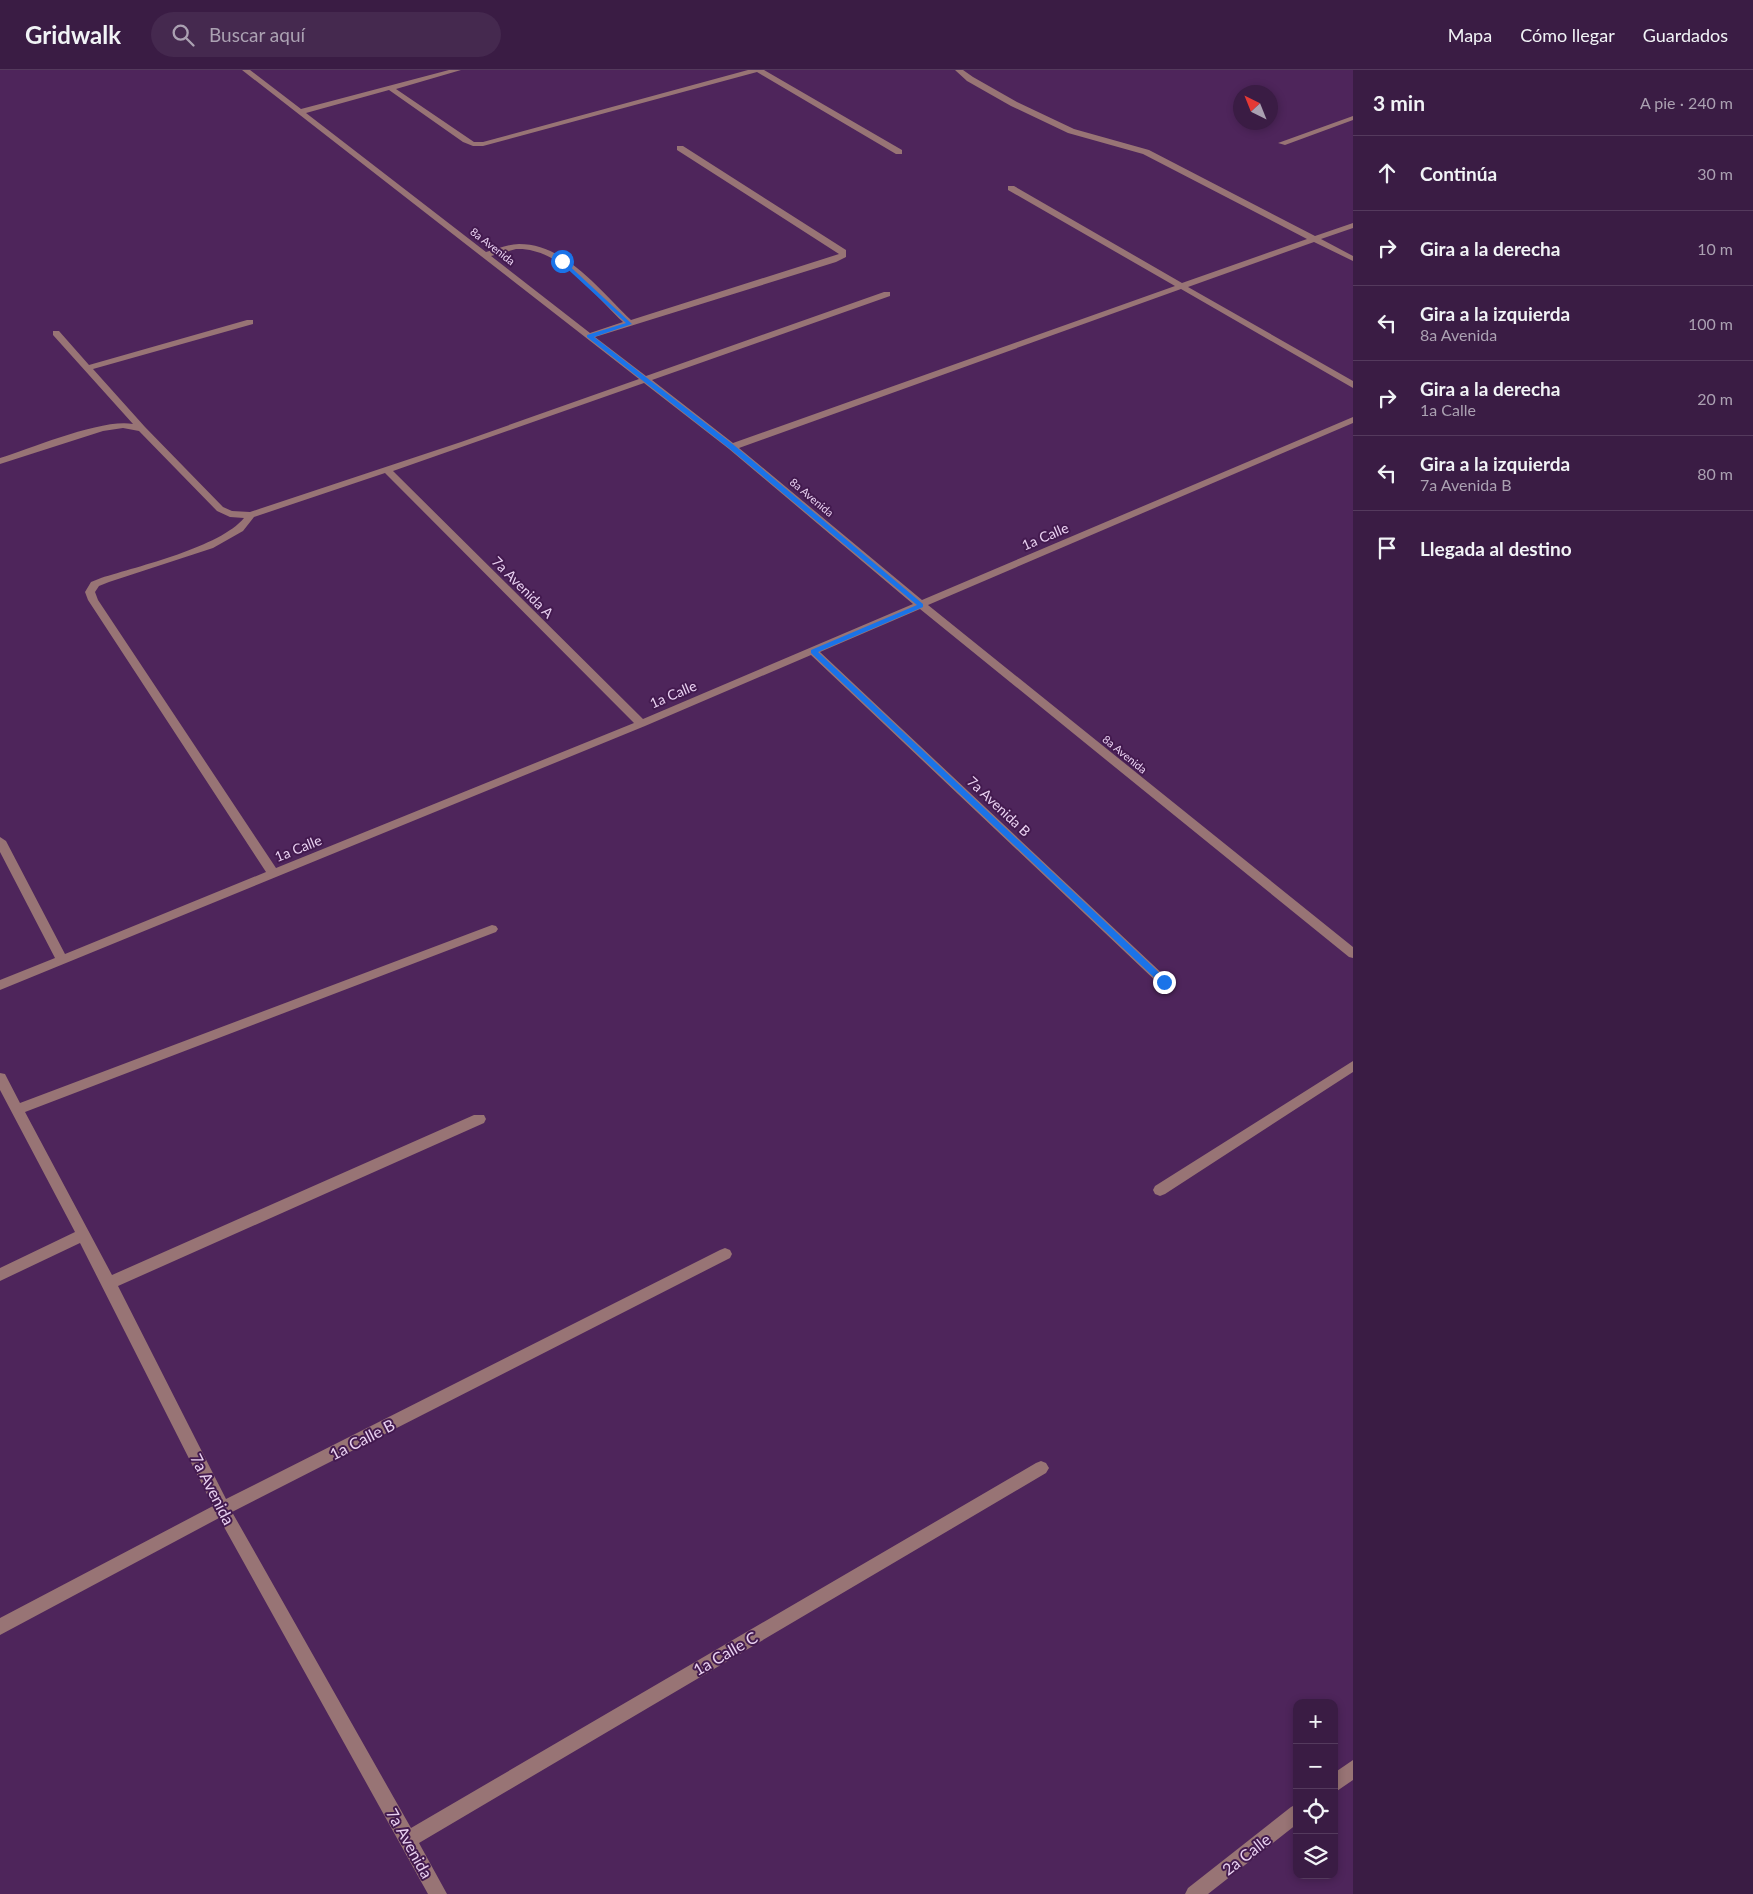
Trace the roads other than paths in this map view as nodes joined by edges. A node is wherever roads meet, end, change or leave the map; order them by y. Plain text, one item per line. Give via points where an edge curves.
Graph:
1 (246, 70) edge
2 (457, 70) edge
3 (757, 70) edge
4 (959, 70) edge
5 (390, 88) junction
6 (300, 112) junction
7 (1353, 118) edge
8 (1282, 144) dead end
9 (680, 148) dead end
10 (899, 152) dead end
11 (1011, 188) dead end
12 (1353, 225) edge
13 (1314, 239) junction
14 (485, 255) junction
15 (1353, 259) edge
16 (1182, 286) junction
17 (887, 294) dead end
18 (250, 322) dead end
19 (630, 324) junction
20 (56, 333) dead end
21 (589, 336) junction
22 (87, 368) junction
23 (644, 378) junction
24 (1353, 385) edge
25 (1353, 420) edge
26 (142, 429) junction
27 (732, 447) junction
28 (0, 460) edge
29 (386, 469) junction
30 (251, 515) junction
31 (921, 605) junction
32 (814, 651) junction
33 (641, 724) junction
34 (0, 841) edge
35 (274, 874) junction
36 (492, 928) dead end
37 (1353, 954) edge
38 (62, 960) junction
39 (1164, 982) dead end
40 (0, 985) edge
41 (1353, 1066) edge
42 (0, 1078) edge
43 (17, 1109) junction
44 (479, 1119) dead end
45 (1160, 1190) dead end
46 (83, 1235) junction
47 (725, 1254) dead end
48 (0, 1275) edge
49 (109, 1283) junction
50 (1041, 1468) dead end
51 (222, 1510) junction
52 (0, 1627) edge
53 (1353, 1769) edge
54 (1338, 1781) edge
55 (1293, 1816) edge
56 (409, 1839) junction
57 (438, 1894) edge
58 (1194, 1894) edge

1 - 6 street, 8a Avenida
2 - 5 street
3 - 5 street via 483,144 473,144
3 - 10 street
4 - 13 street via 1014,104 1070,131 1146,152
5 - 6 street
6 - 14 street, 8a Avenida
7 - 8 street
9 - 19 street via 843,252 843,255
11 - 16 street
12 - 13 street
13 - 15 street
13 - 16 street
14 - 19 street via 516,246 546,252 562,261
14 - 21 street, 8a Avenida
16 - 24 street
16 - 27 street
17 - 23 street
18 - 22 street
19 - 21 street
20 - 22 street
21 - 23 street, 8a Avenida
22 - 26 street
23 - 27 street, 8a Avenida
23 - 29 street
25 - 31 street, 1a Calle
26 - 28 street via 123,425 102,428
26 - 30 street via 220,509 230,514
27 - 31 street, 8a Avenida
29 - 30 street
29 - 33 street, 7a Avenida A
30 - 35 street via 240,529 210,546 105,580 95,584 90,592
31 - 32 street, 1a Calle
31 - 37 street, 8a Avenida
32 - 33 street, 1a Calle
32 - 39 street, 7a Avenida B
33 - 35 street, 1a Calle
34 - 38 street
35 - 38 street, 1a Calle
36 - 43 street
38 - 40 street, 1a Calle
41 - 45 street
42 - 43 street, 7a Avenida
43 - 46 street, 7a Avenida
44 - 49 street
46 - 48 street
46 - 49 street, 7a Avenida
47 - 51 street, 1a Calle B
49 - 51 street, 7a Avenida
50 - 56 street, 1a Calle C
51 - 52 street, 1a Calle B
51 - 56 street, 7a Avenida
53 - 54 street
55 - 58 street, 2a Calle
56 - 57 street, 7a Avenida

